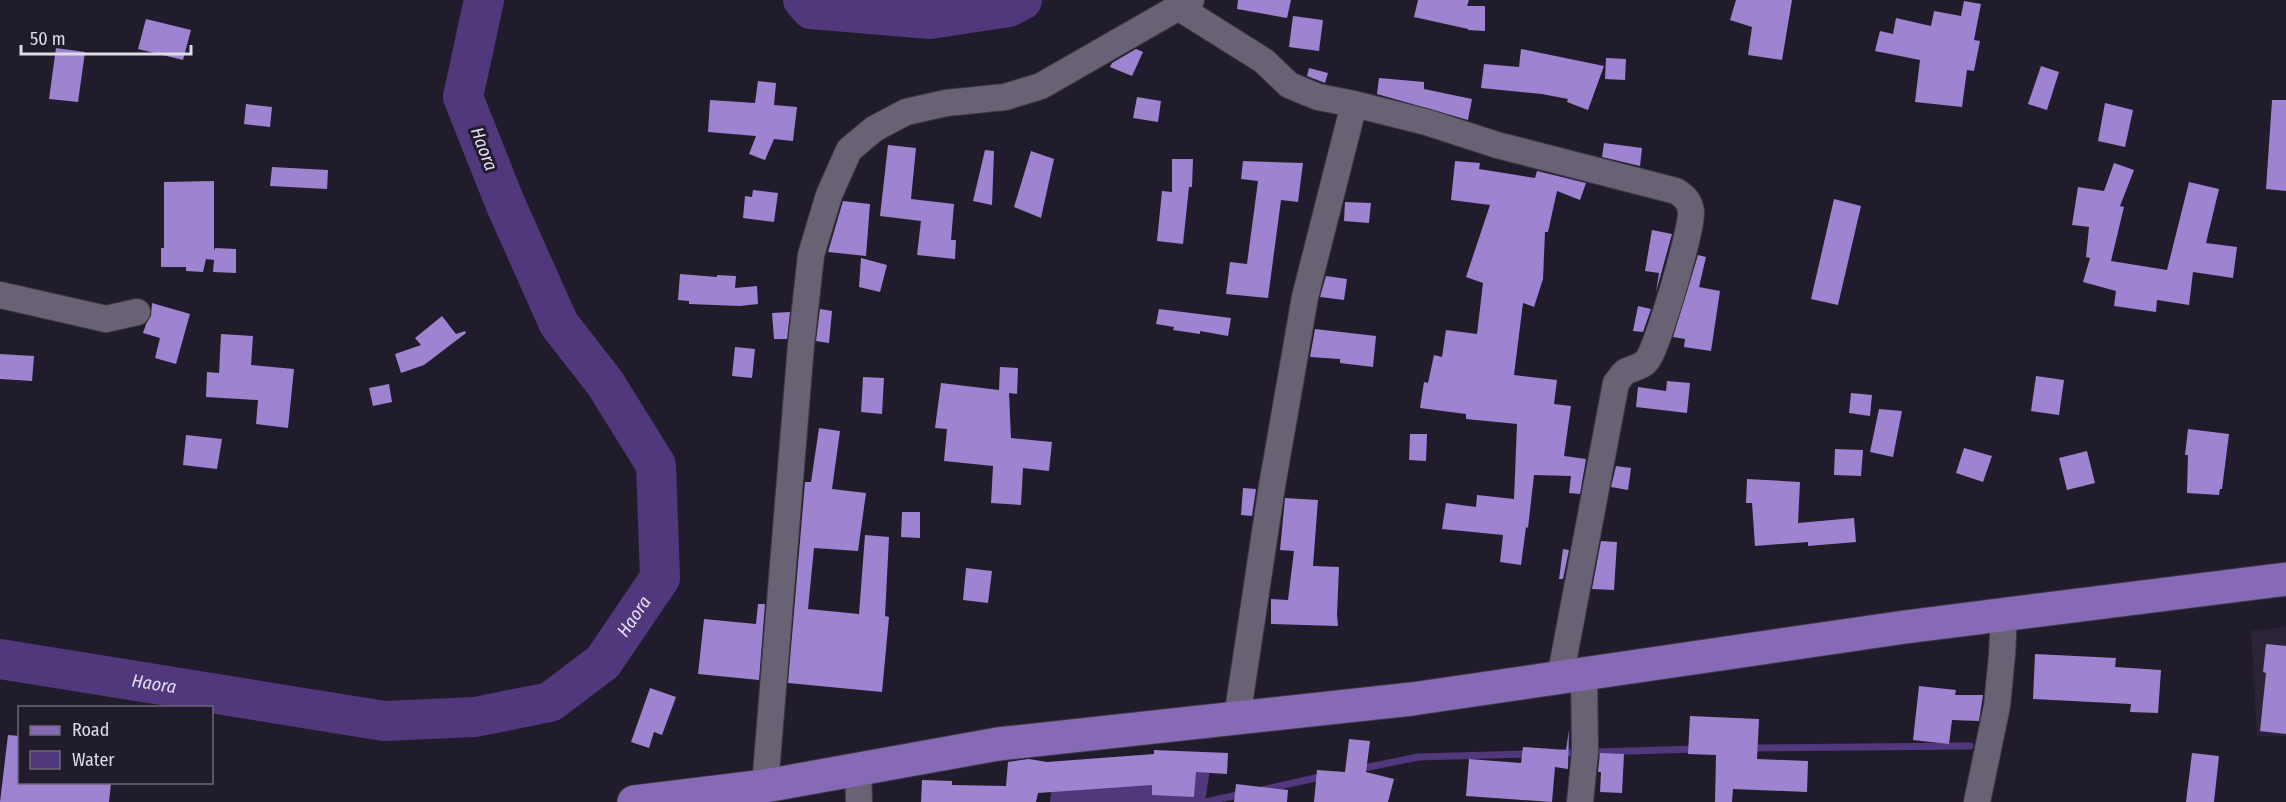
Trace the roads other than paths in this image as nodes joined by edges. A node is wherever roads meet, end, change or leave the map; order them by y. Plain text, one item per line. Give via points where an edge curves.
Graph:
1 (1184, 4) edge
2 (1354, 104) junction
3 (0, 295) edge
4 (137, 312) dead end
5 (2286, 579) edge
6 (2004, 614) junction
7 (1572, 676) junction
8 (1237, 718) junction
9 (858, 769) junction
10 (765, 786) junction
11 (634, 802) edge
12 (859, 802) edge
13 (1580, 802) edge
14 (1977, 802) edge

1 - 2 street via 1264,62 1288,85 1318,97
1 - 10 street via 1041,86 1005,97 945,103 906,112 874,129 849,150 829,195 812,255
2 - 7 street via 1497,146 1676,191 1686,197 1691,212 1686,237 1656,344 1647,361 1623,373 1616,383
2 - 8 street via 1305,297
3 - 4 street via 106,319
5 - 6 main road
6 - 7 main road
6 - 14 street via 1997,706
7 - 8 main road
7 - 13 street via 1585,752
8 - 9 main road via 998,744
9 - 10 main road
9 - 12 street
10 - 11 main road

